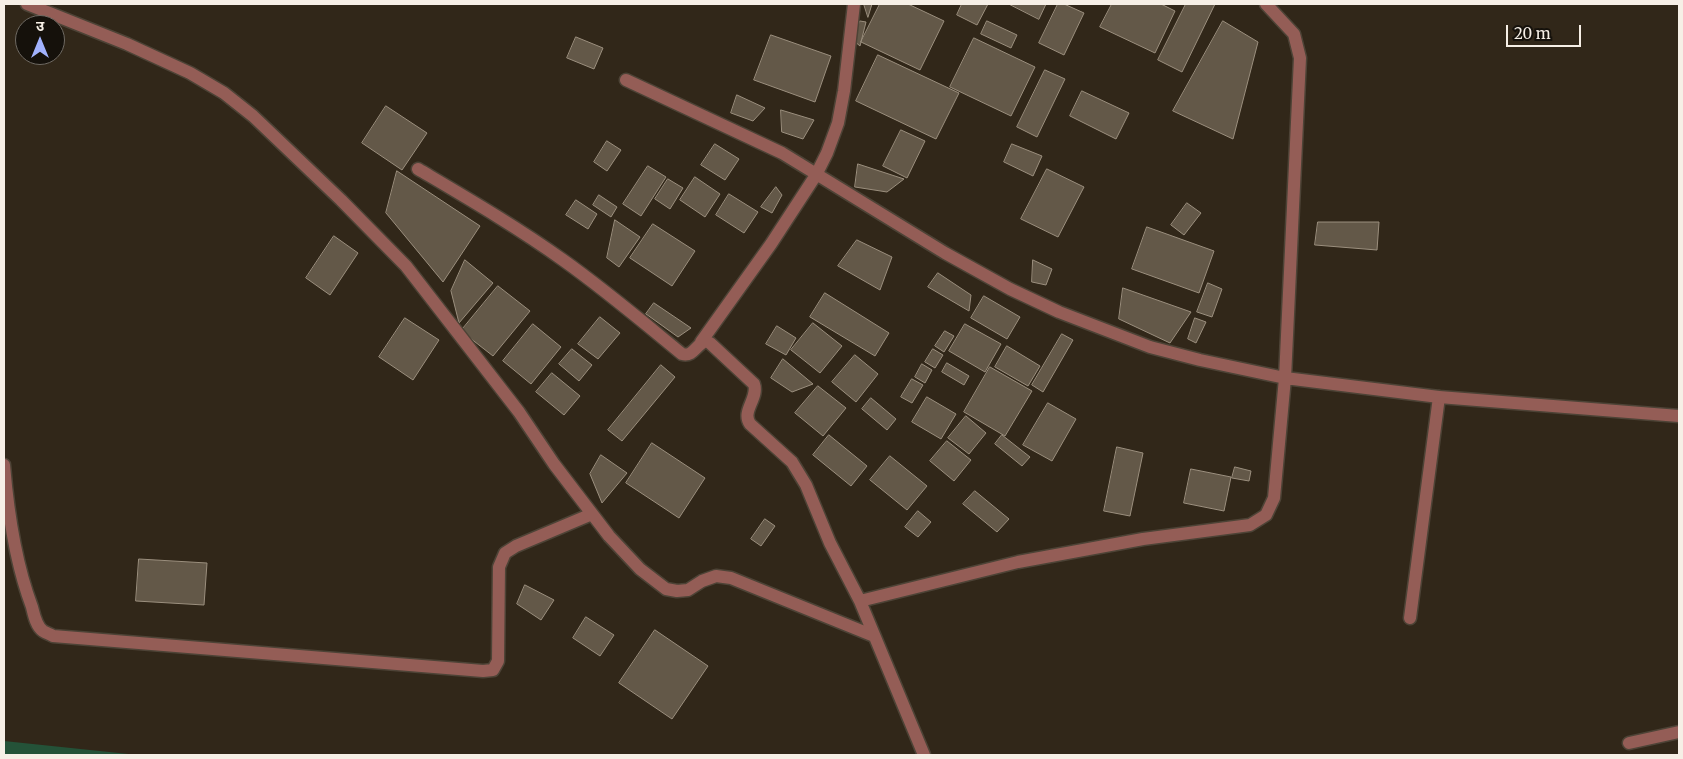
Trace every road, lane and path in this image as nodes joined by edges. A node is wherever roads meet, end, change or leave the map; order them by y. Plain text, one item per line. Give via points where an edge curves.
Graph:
1 (27, 4) edge
2 (854, 4) edge
3 (1266, 4) edge
4 (626, 80) dead end
5 (418, 169) dead end
6 (816, 175) junction
7 (701, 342) junction
8 (1285, 378) junction
9 (1439, 397) junction
10 (1679, 416) edge
11 (4, 465) edge
12 (592, 514) junction
13 (860, 601) junction
14 (1410, 618) dead end
15 (874, 636) junction
16 (1679, 732) edge
17 (1629, 743) dead end
18 (924, 755) edge

1 - 12 street via 190,73 224,93 253,116 406,266 519,412
2 - 6 street via 838,123
3 - 8 street via 1294,34 1300,58
4 - 6 street via 782,153
5 - 7 street via 561,258 682,354 692,353
6 - 7 street
6 - 8 street via 977,272 1058,312 1150,347
7 - 13 street via 710,343 756,387 747,420 799,471 830,543
8 - 9 street
8 - 13 street via 1274,498 1266,515 1250,525 1143,539 1018,562
9 - 10 street
9 - 14 street
11 - 12 street via 13,538 38,624 53,636 73,638 493,670 498,661 499,566 505,553
12 - 15 street via 640,569 666,589 688,590 716,576 731,578
13 - 15 street
15 - 18 street
16 - 17 street

